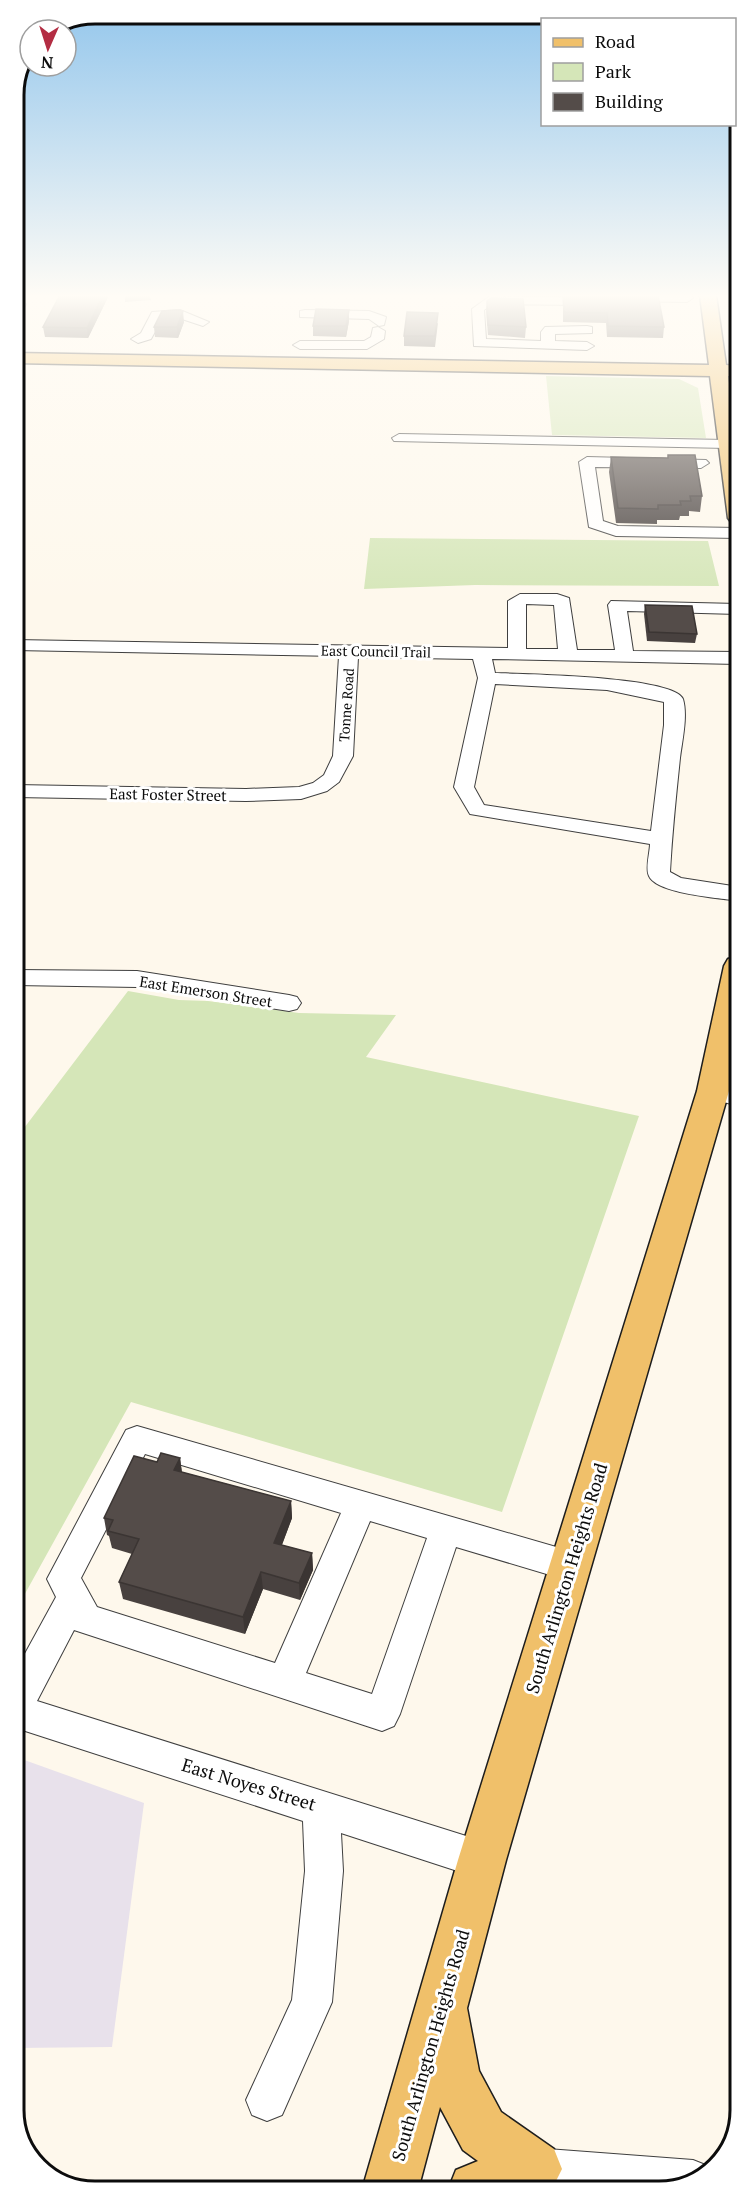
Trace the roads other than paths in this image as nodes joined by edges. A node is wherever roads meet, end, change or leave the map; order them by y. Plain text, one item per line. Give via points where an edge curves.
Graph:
1 (721, 398) edge
2 (399, 438) dead end
3 (586, 441) junction
4 (727, 444) junction
5 (587, 462) junction
6 (701, 463) dead end
7 (730, 464) edge
8 (730, 533) edge
9 (730, 609) edge
10 (24, 645) edge
11 (349, 650) junction
12 (481, 653) junction
13 (516, 654) junction
14 (568, 655) junction
15 (625, 656) junction
16 (730, 658) edge
17 (487, 678) junction
18 (320, 787) joint
19 (24, 790) edge
20 (661, 839) junction
21 (730, 893) edge
22 (24, 977) edge
23 (289, 1004) dead end
24 (730, 1055) edge
25 (726, 1094) edge
26 (361, 1504) junction
27 (446, 1529) junction
28 (570, 1566) junction
29 (74, 1598) junction
30 (284, 1683) junction
31 (24, 1689) edge
32 (24, 1714) edge
33 (321, 1807) junction
34 (482, 1860) junction
35 (441, 2005) junction
36 (267, 2100) dead end
37 (534, 2169) junction
38 (673, 2180) edge
39 (392, 2181) edge
40 (501, 2181) edge

1 - 4 main road
2 - 3 street
3 - 4 street
3 - 5 street
4 - 7 main road
5 - 6 street
5 - 8 street via 595,524 603,528
9 - 15 street via 617,604
10 - 11 street, East Council Trail
11 - 12 street, East Council Trail
11 - 18 street, Tonne Road via 343,756 332,778
12 - 13 street, East Council Trail
12 - 17 street
13 - 14 street, East Council Trail
13 - 14 street via 517,601 557,599 563,602
14 - 15 street, East Council Trail
15 - 16 street, East Council Trail
17 - 20 street via 464,788 477,810
17 - 20 street via 606,685 658,692 673,699 674,725
18 - 19 street, East Foster Street via 301,793 246,795
20 - 21 street via 659,875 675,884
22 - 23 street, East Emerson Street via 182,984
24 - 25 main road, South Arlington Heights Road
25 - 28 main road, South Arlington Heights Road
26 - 27 street
26 - 29 street via 137,1439 64,1579
26 - 30 street
27 - 28 street
27 - 30 street via 382,1714
28 - 34 main road, South Arlington Heights Road
29 - 30 street via 86,1619
29 - 31 street
32 - 33 street, East Noyes Street
33 - 34 street, East Noyes Street
33 - 36 street via 324,1871 312,2002
34 - 35 main road, South Arlington Heights Road
35 - 37 main road via 454,2078 482,2131
35 - 39 main road, South Arlington Heights Road
37 - 38 street
37 - 40 main road

